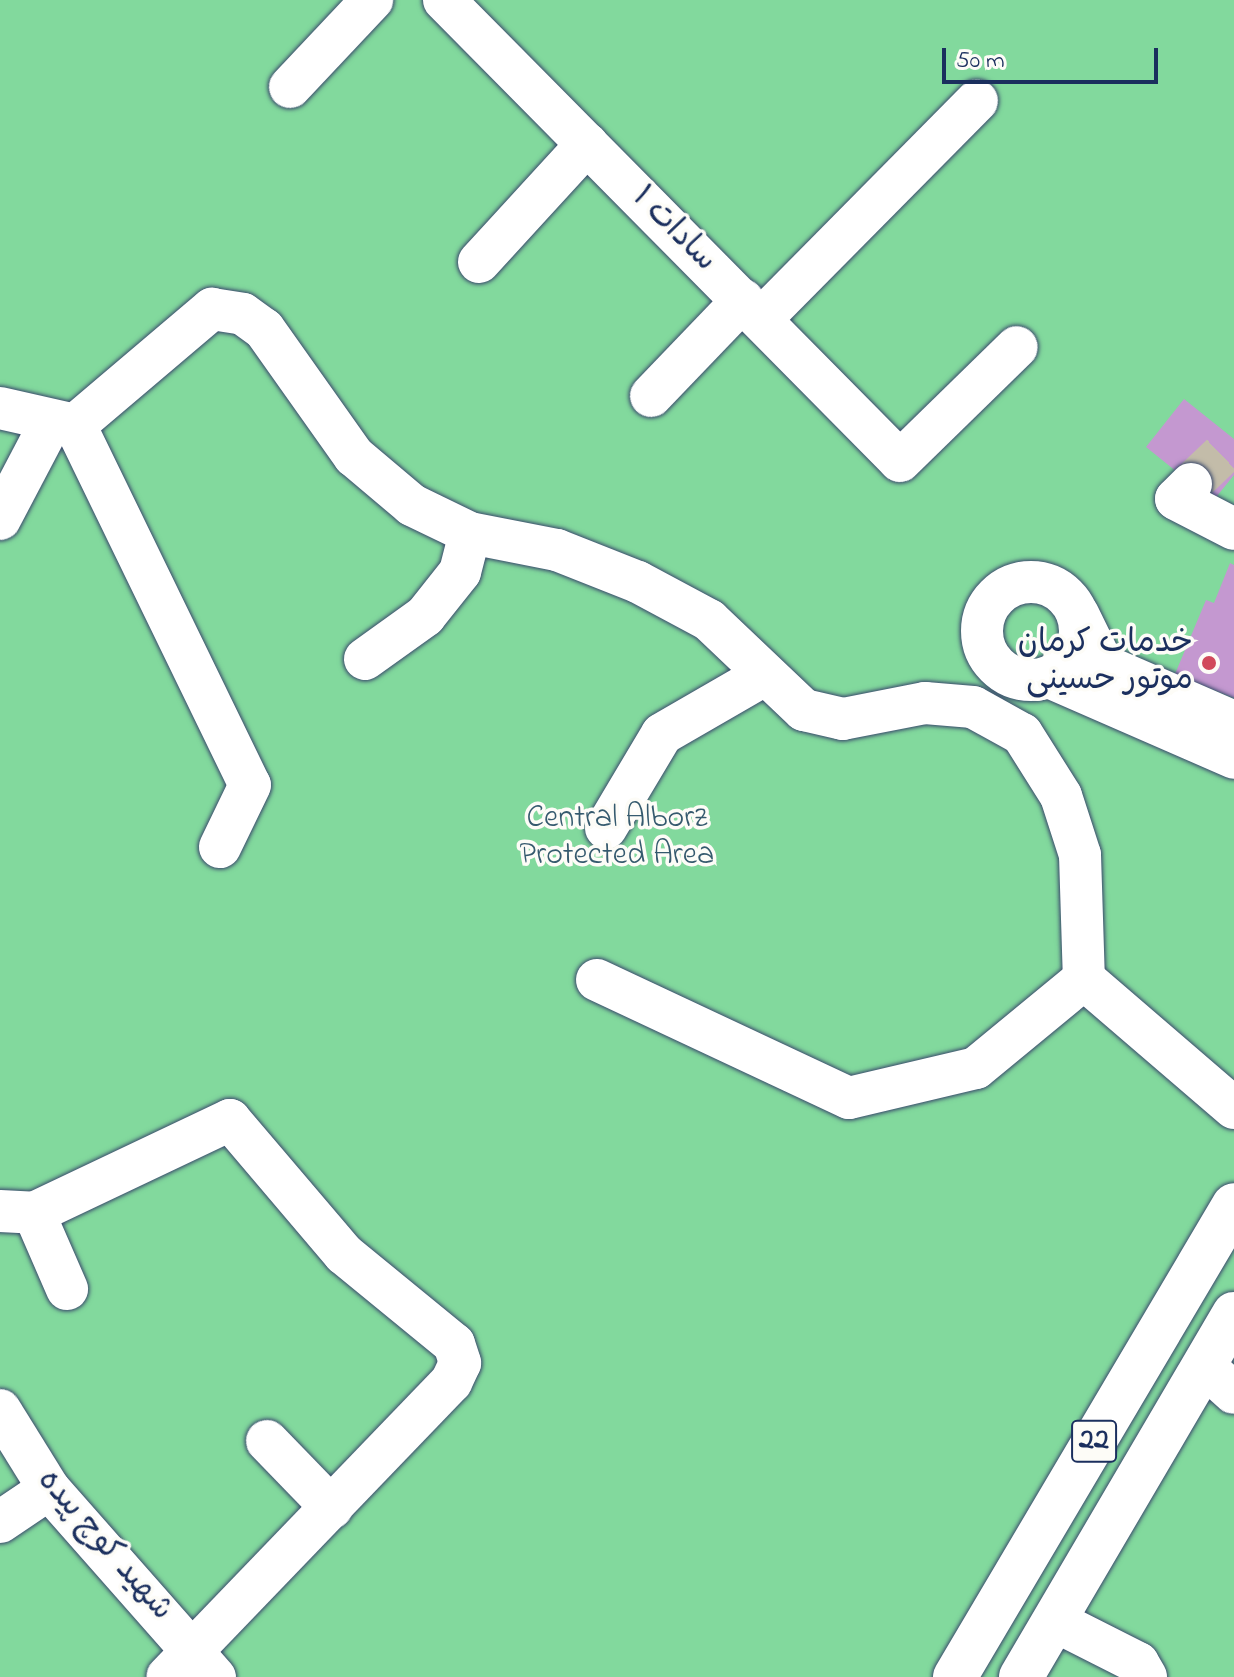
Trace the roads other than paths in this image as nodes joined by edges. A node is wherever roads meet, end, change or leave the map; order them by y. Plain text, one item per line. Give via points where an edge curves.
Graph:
1 (372, 0) edge
2 (444, 0) edge
3 (290, 87) dead end
4 (977, 101) dead end
5 (587, 144) junction
6 (479, 262) dead end
7 (752, 310) junction
8 (1017, 347) dead end
9 (651, 396) dead end
10 (0, 408) edge
11 (63, 423) junction
12 (1191, 484) dead end
13 (0, 519) edge
14 (1234, 529) edge
15 (470, 533) junction
16 (1078, 614) junction
17 (365, 659) dead end
18 (764, 675) junction
19 (1049, 677) junction
20 (1234, 722) edge
21 (1234, 758) edge
22 (606, 828) dead end
23 (220, 847) dead end
24 (1084, 979) junction
25 (597, 980) dead end
26 (1234, 1108) edge
27 (1234, 1205) edge
28 (17, 1212) edge
29 (67, 1289) dead end
30 (1234, 1314) edge
31 (1219, 1379) edge
32 (0, 1410) edge
33 (267, 1441) dead end
34 (49, 1489) junction
35 (332, 1508) junction
36 (0, 1522) edge
37 (1055, 1621) junction
38 (192, 1667) edge
39 (955, 1677) edge
40 (1021, 1677) edge
41 (1146, 1677) edge

1 - 3 street
2 - 5 street, سادات ۱
4 - 7 street
5 - 6 street
5 - 7 street, سادات ۱
7 - 8 street, سادات ۱ via 900,461
7 - 9 street
10 - 11 street
11 - 13 street
11 - 15 street via 212,309 243,314 264,329 354,456 412,505
11 - 23 street via 250,785
12 - 14 street via 1176,499
15 - 17 street via 460,572 425,616
15 - 18 street via 557,550 638,582 709,620
16 - 19 street via 1078,647
16 - 19 street via 1043,583 1012,585 988,605 981,637 996,666 1025,681
16 - 20 street via 1103,665
18 - 22 street via 662,734
18 - 24 street via 804,710 843,719 925,703 973,707 1022,734 1061,796 1080,855
19 - 21 street
24 - 25 street via 976,1068 849,1098
24 - 26 street
27 - 39 highway, 22
28 - 29 street
28 - 35 street via 230,1120 344,1254 454,1344 460,1363 451,1382
30 - 31 highway, 22
31 - 37 highway, 22
32 - 34 street, شهید کوچ پیده
33 - 35 street
34 - 36 street
34 - 38 street, شهید کوچ پیده
35 - 38 street
37 - 40 highway, 22
37 - 41 street via 1138,1663

